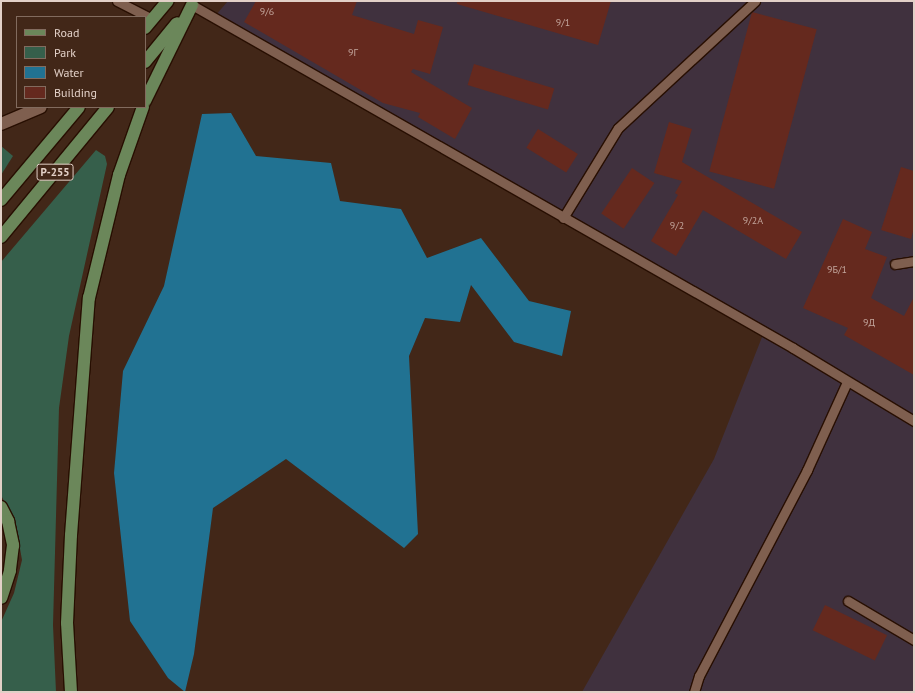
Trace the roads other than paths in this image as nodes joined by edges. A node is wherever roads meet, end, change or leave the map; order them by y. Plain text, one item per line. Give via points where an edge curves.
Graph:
1 (117, 1) edge
2 (168, 1) edge
3 (755, 1) edge
4 (194, 3) edge
5 (137, 16) edge
6 (147, 24) edge
7 (146, 61) edge
8 (146, 99) edge
9 (39, 108) edge
10 (77, 108) edge
11 (107, 108) edge
12 (143, 108) edge
13 (1, 124) edge
14 (1, 200) edge
15 (563, 218) junction
16 (1, 237) edge
17 (914, 261) edge
18 (895, 264) dead end
19 (847, 382) junction
20 (914, 422) edge
21 (1, 507) edge
22 (1, 598) edge
23 (848, 601) dead end
24 (914, 640) edge
25 (70, 692) edge
26 (694, 692) edge

1 - 5 lane
2 - 6 main road
3 - 15 lane via 618,128
4 - 7 main road
4 - 8 main road
4 - 15 lane
9 - 13 main road
10 - 14 main road
11 - 16 main road, Р-255
12 - 25 main road via 119,175 89,298 71,535 67,623
15 - 19 lane
17 - 18 lane
19 - 20 lane
19 - 26 lane via 807,470 699,676
21 - 22 main road via 8,521 13,545 10,571
23 - 24 lane

